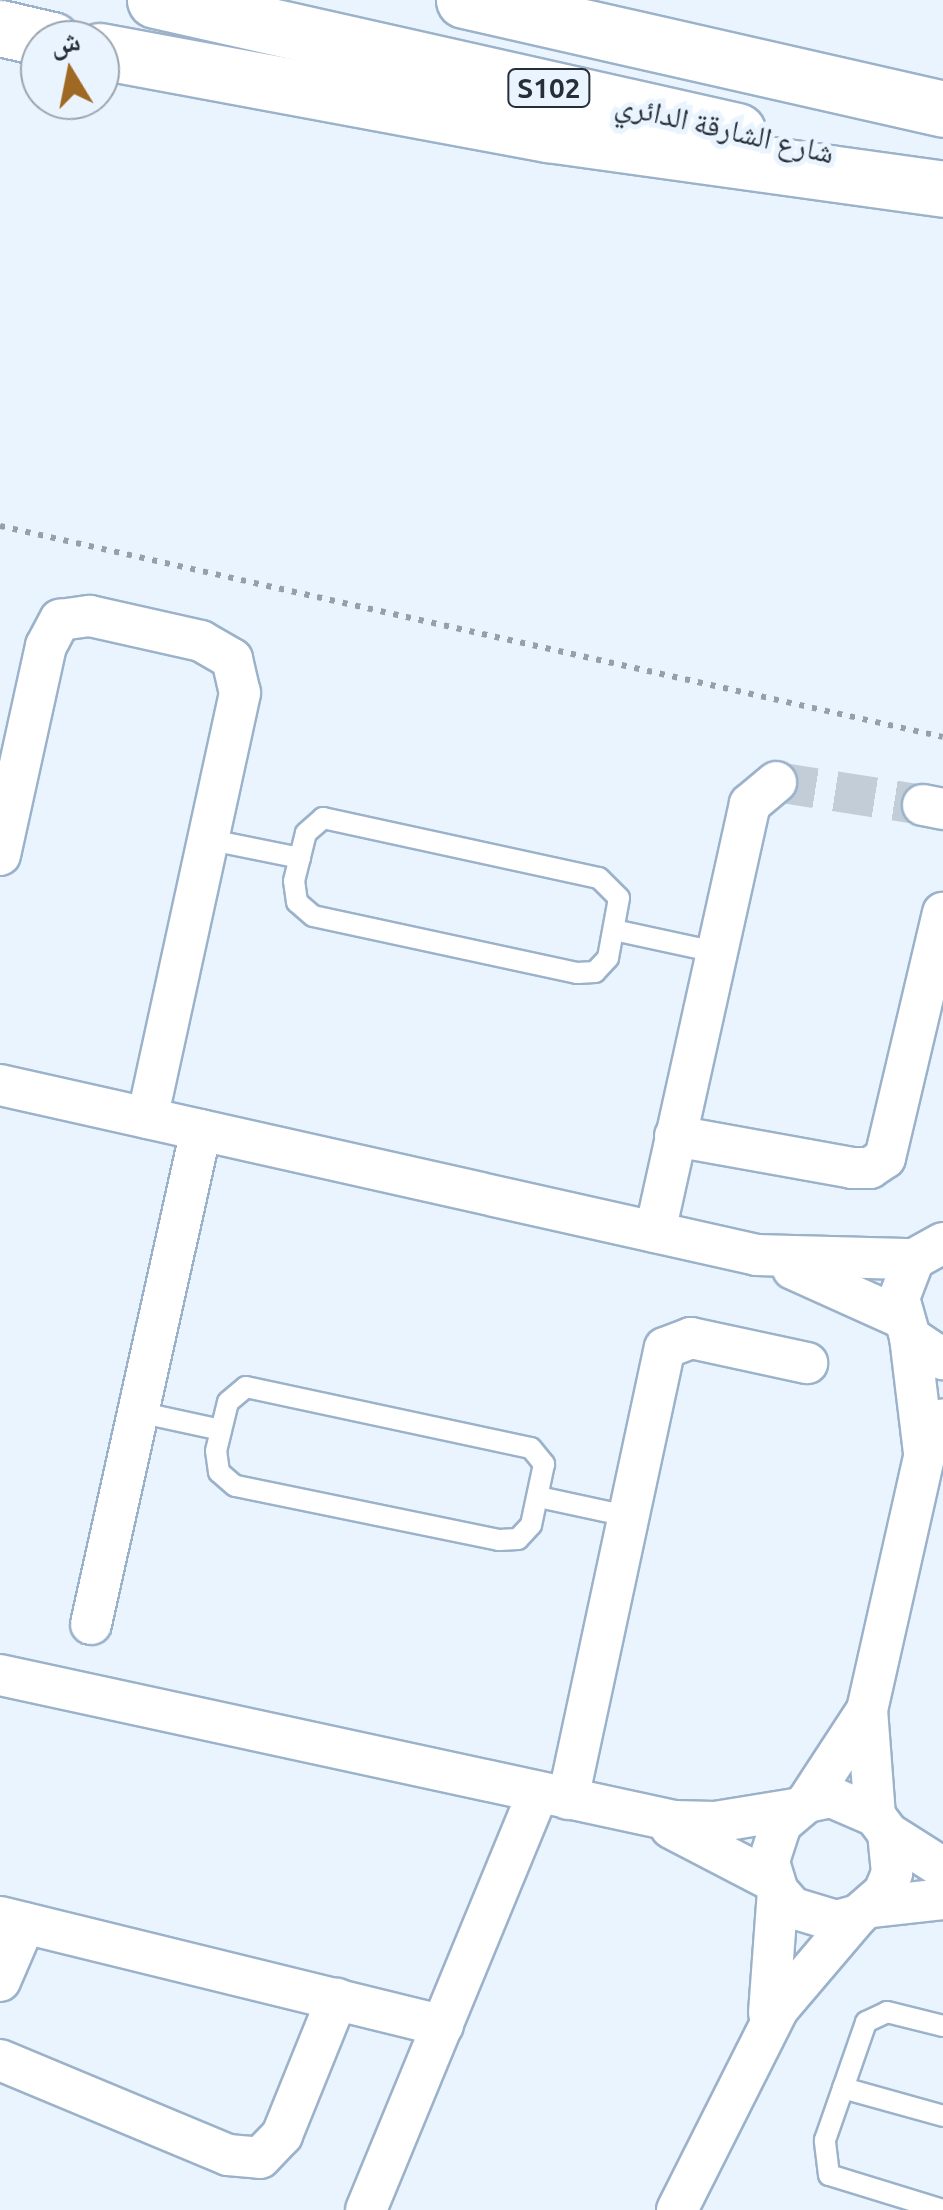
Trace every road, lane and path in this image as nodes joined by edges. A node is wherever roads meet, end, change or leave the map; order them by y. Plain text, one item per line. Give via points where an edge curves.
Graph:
1 (155, 0) edge
2 (464, 0) edge
3 (120, 55) edge
4 (943, 109) edge
5 (943, 177) edge
6 (943, 189) edge
7 (0, 526) edge
8 (943, 737) edge
9 (776, 782) dead end
10 (206, 840) junction
11 (0, 854) edge
12 (300, 858) junction
13 (943, 912) edge
14 (614, 930) junction
15 (716, 952) junction
16 (0, 1085) edge
17 (147, 1118) junction
18 (201, 1130) junction
19 (676, 1136) junction
20 (654, 1232) junction
21 (932, 1245) edge
22 (757, 1255) junction
23 (906, 1327) junction
24 (943, 1360) edge
25 (808, 1362) dead end
26 (138, 1412) junction
27 (943, 1419) edge
28 (221, 1430) junction
29 (924, 1456) junction
30 (539, 1497) junction
31 (627, 1516) junction
32 (91, 1624) dead end
33 (0, 1674) edge
34 (866, 1710) junction
35 (553, 1796) junction
36 (801, 1806) junction
37 (634, 1814) junction
38 (882, 1824) junction
39 (943, 1868) edge
40 (776, 1886) junction
41 (943, 1899) edge
42 (864, 1911) junction
43 (12, 1920) edge
44 (0, 1982) edge
45 (337, 1999) junction
46 (443, 2026) junction
47 (943, 2026) edge
48 (759, 2046) junction
49 (0, 2060) edge
50 (843, 2088) junction
51 (943, 2116) edge
52 (366, 2210) edge
53 (677, 2210) edge
54 (943, 2210) edge

1 - 5 highway, شارع الشارقة الدائري / S102
2 - 4 highway, S102
3 - 6 highway via 566,138
7 - 8 path
9 - 15 street via 750,804
10 - 11 street via 240,693 232,659 202,640 75,615 50,631
10 - 12 lane
10 - 17 street
12 - 14 lane via 309,826 332,818 598,878 619,898
12 - 14 lane via 294,892 313,916 586,974 603,966
13 - 19 street via 885,1158 870,1168 852,1168
14 - 15 lane
15 - 19 street
16 - 17 street
17 - 18 street
18 - 20 street
18 - 26 street
19 - 20 street
20 - 22 street
21 - 22 street
21 - 23 street via 899,1298
22 - 23 street
23 - 24 street
23 - 29 street
25 - 31 street via 691,1338 672,1342 660,1358
26 - 28 lane
26 - 32 street
27 - 29 street
28 - 30 lane via 231,1395 254,1388 531,1448 544,1464
28 - 30 lane via 216,1462 235,1486 509,1541 526,1533
29 - 34 street
30 - 31 lane
31 - 35 street
33 - 35 street
34 - 36 street
34 - 38 street
35 - 37 street
35 - 46 street
36 - 37 street via 715,1822
36 - 38 street via 831,1798
36 - 40 street via 772,1842
37 - 40 street
38 - 39 street
38 - 42 street via 892,1873
40 - 42 street via 813,1918
40 - 48 street via 776,1969
41 - 42 street
42 - 48 street via 802,1976
43 - 44 street
43 - 45 street
45 - 46 street
45 - 49 street via 282,2135 260,2158 228,2155
46 - 52 street
47 - 50 lane via 888,2012 866,2022
48 - 53 street
50 - 51 lane
50 - 54 lane via 825,2140 829,2176

